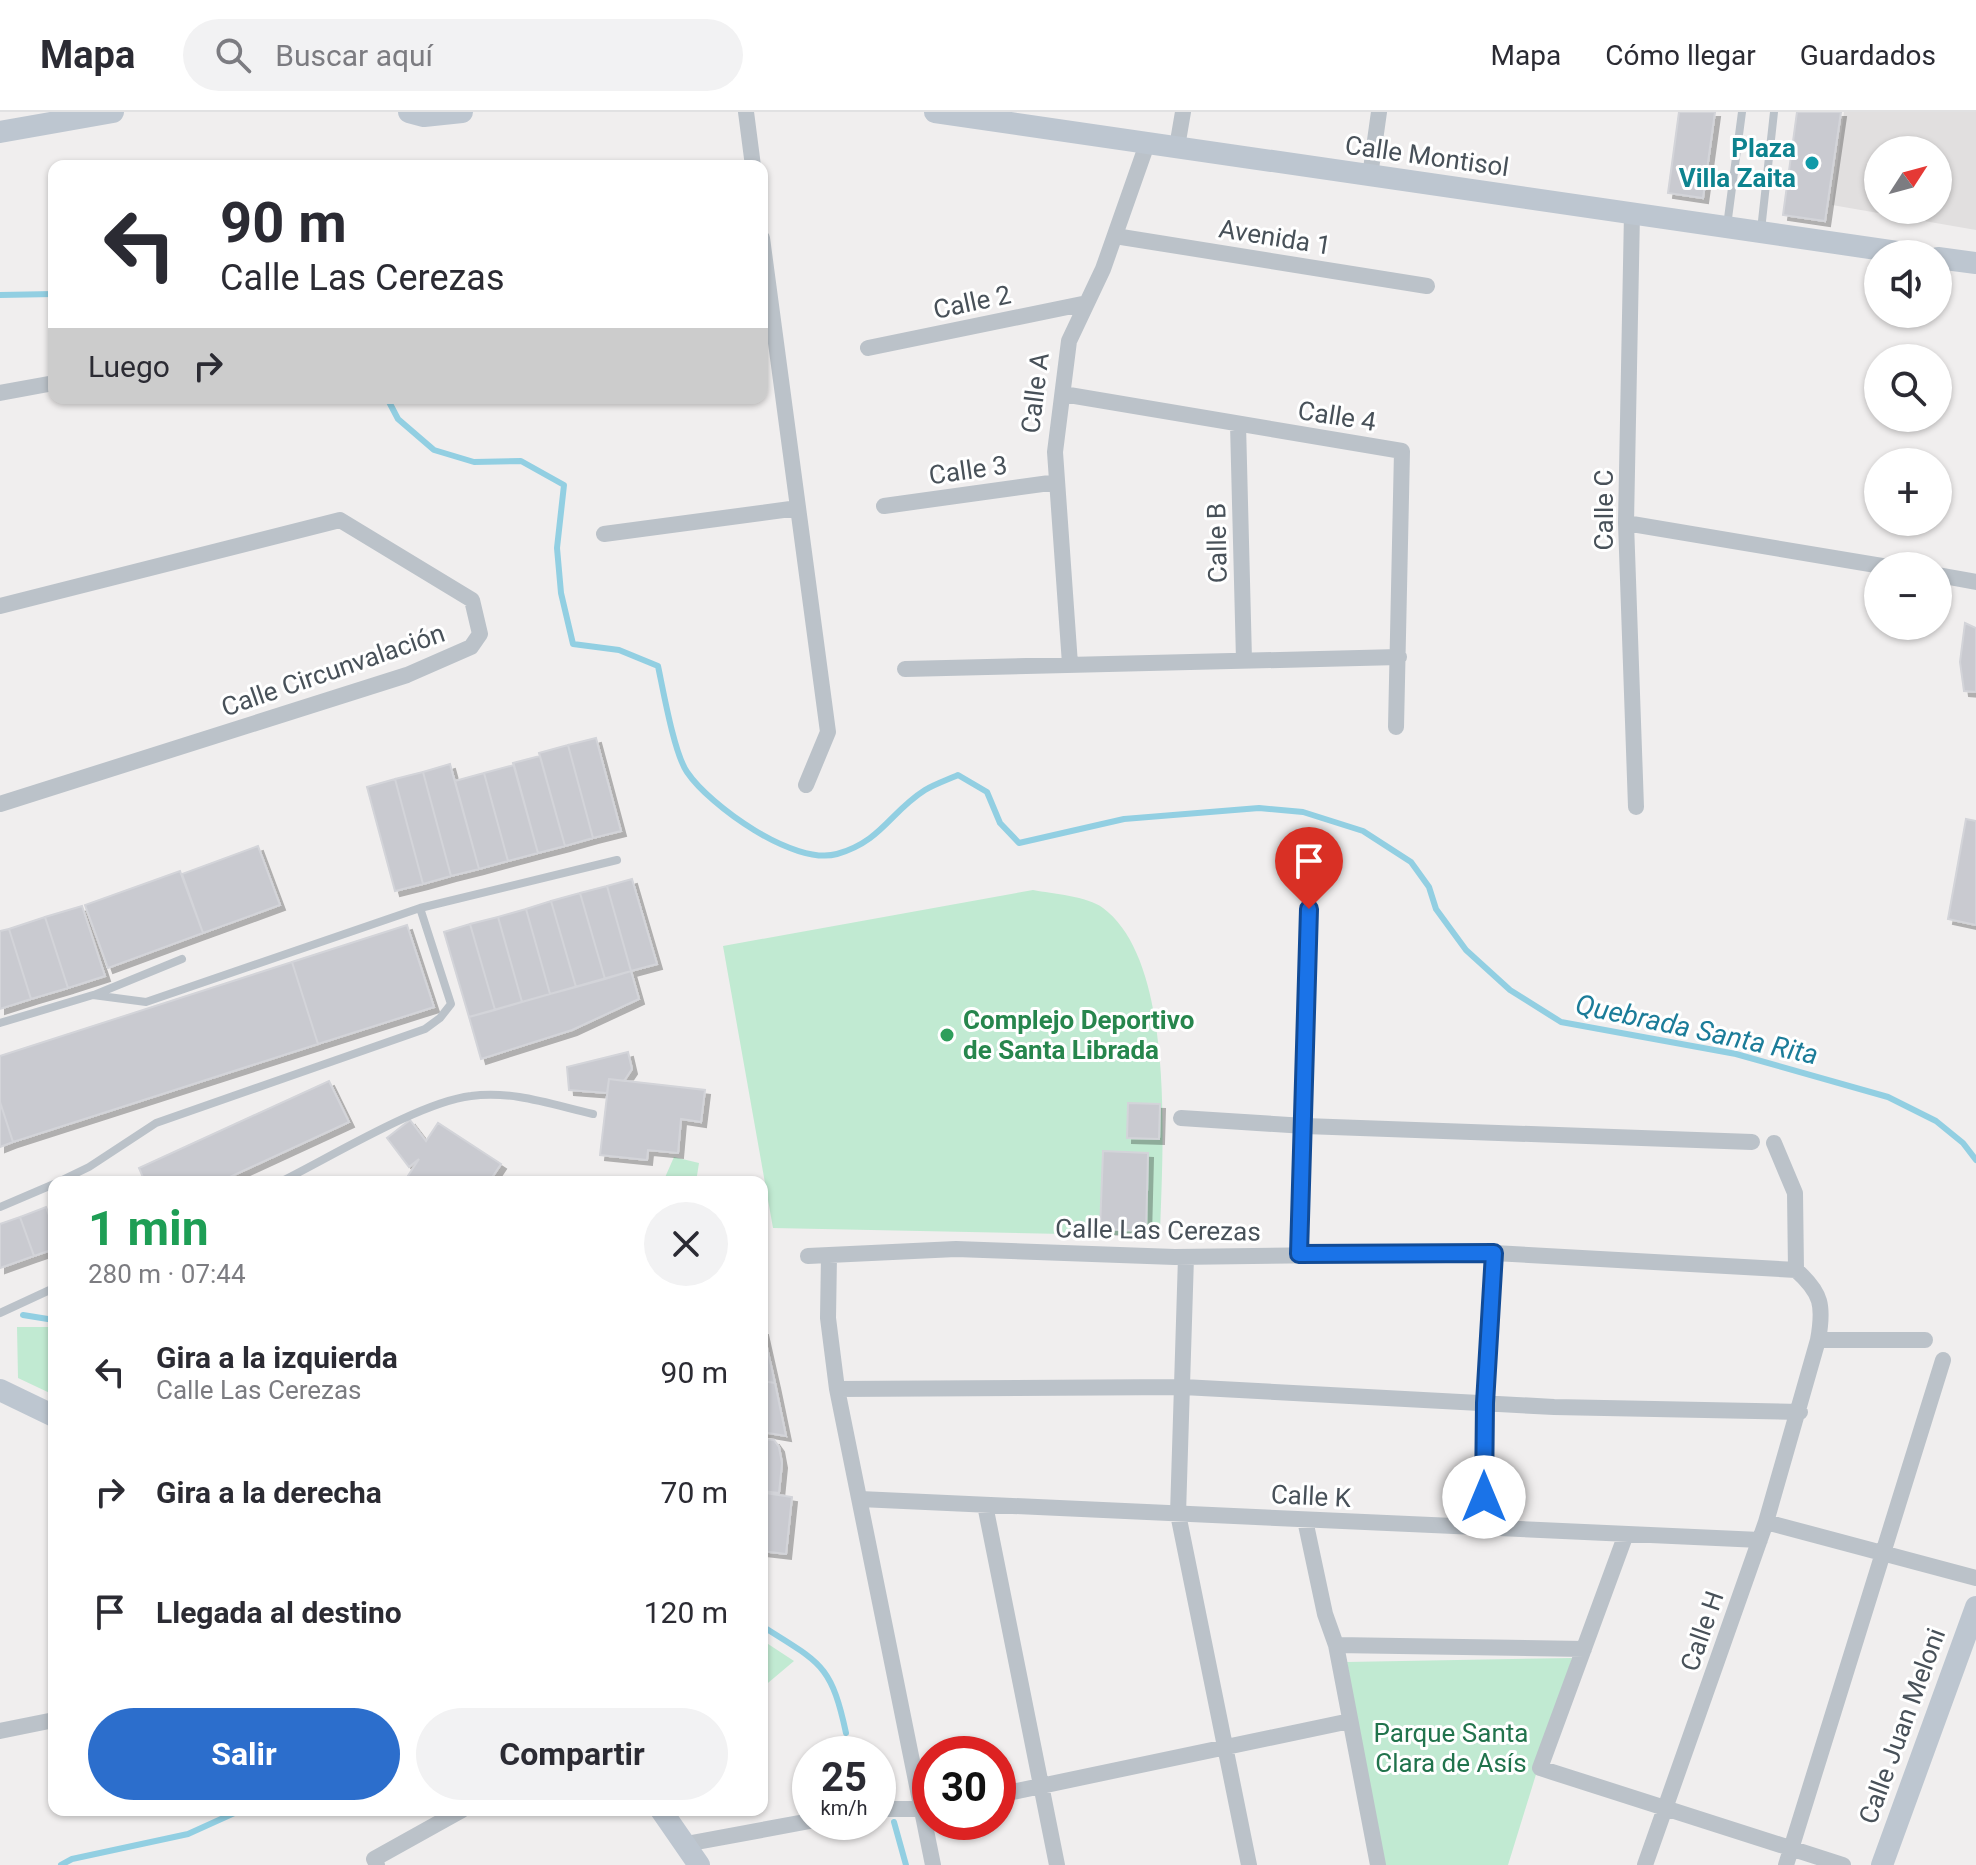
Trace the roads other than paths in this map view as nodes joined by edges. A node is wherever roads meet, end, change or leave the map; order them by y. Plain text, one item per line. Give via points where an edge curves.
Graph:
1 (113, 112) edge
2 (409, 112) edge
3 (462, 112) edge
4 (746, 112) edge
5 (935, 112) edge
6 (1183, 112) edge
7 (1379, 112) edge
8 (1742, 112) edge
9 (1774, 112) edge
10 (0, 132) edge
11 (1147, 144) junction
12 (1177, 147) junction
13 (752, 160) edge
14 (1370, 176) junction
15 (1632, 213) junction
16 (1727, 227) junction
17 (1761, 232) junction
18 (1115, 236) junction
19 (1864, 247) edge
20 (1952, 260) edge
21 (1976, 263) edge
22 (1427, 286) dead end
23 (1087, 303) junction
24 (768, 331) edge
25 (868, 348) dead end
26 (48, 384) edge
27 (0, 393) edge
28 (1063, 394) junction
29 (1238, 424) junction
30 (1057, 482) junction
31 (884, 506) dead end
32 (798, 508) junction
33 (1626, 523) junction
34 (604, 534) dead end
35 (1864, 563) edge
36 (1952, 578) edge
37 (1976, 582) edge
38 (0, 606) edge
39 (1399, 657) junction
40 (1244, 660) junction
41 (1070, 664) junction
42 (905, 669) dead end
43 (1396, 727) dead end
44 (806, 785) dead end
45 (0, 804) edge
46 (1636, 807) dead end
47 (617, 860) dead end
48 (420, 908) junction
49 (1309, 909) dead end
50 (182, 959) dead end
51 (93, 995) junction
52 (0, 1023) edge
53 (593, 1114) dead end
54 (1181, 1118) dead end
55 (1305, 1126) junction
56 (1752, 1142) dead end
57 (1774, 1143) dead end
58 (70, 1176) edge
59 (292, 1176) edge
60 (48, 1186) edge
61 (0, 1207) edge
62 (1494, 1253) junction
63 (1299, 1254) junction
64 (808, 1256) dead end
65 (829, 1256) junction
66 (1186, 1257) junction
67 (1796, 1270) junction
68 (48, 1291) edge
69 (0, 1313) edge
70 (1818, 1340) junction
71 (1925, 1340) dead end
72 (1943, 1360) dead end
73 (1183, 1387) junction
74 (837, 1389) junction
75 (0, 1390) edge
76 (1485, 1403) junction
77 (1800, 1412) junction
78 (48, 1413) edge
79 (860, 1499) junction
80 (985, 1505) junction
81 (1178, 1514) junction
82 (1305, 1520) junction
83 (1766, 1522) junction
84 (1484, 1528) junction
85 (1626, 1534) junction
86 (1760, 1540) junction
87 (1883, 1553) junction
88 (1976, 1578) edge
89 (1976, 1607) edge
90 (1336, 1645) junction
91 (1584, 1649) junction
92 (48, 1721) edge
93 (1350, 1721) junction
94 (0, 1731) edge
95 (912, 1744) edge
96 (1226, 1750) junction
97 (1042, 1786) junction
98 (1016, 1791) edge
99 (1665, 1806) junction
100 (451, 1816) edge
101 (665, 1816) edge
102 (792, 1824) edge
103 (930, 1840) edge
104 (686, 1844) junction
105 (1791, 1848) junction
106 (377, 1865) edge
107 (699, 1865) edge
108 (933, 1865) edge
109 (1057, 1865) edge
110 (1249, 1865) edge
111 (1378, 1865) edge
112 (1645, 1865) edge
113 (1786, 1865) edge
114 (1843, 1865) edge
115 (1882, 1865) edge

1 - 10 street
2 - 3 street
4 - 13 street
5 - 11 street, Calle Montisol
6 - 12 street
7 - 14 street
8 - 16 lane
9 - 17 lane
11 - 12 street, Calle Montisol
11 - 18 street, Calle A
12 - 14 street, Calle Montisol
14 - 15 street, Calle Montisol
15 - 16 street, Calle Montisol
15 - 33 street, Calle C
16 - 17 street, Calle Montisol
17 - 19 street, Calle Montisol
18 - 22 street, Avenida 1
18 - 23 street, Calle A
20 - 21 street
23 - 25 street, Calle 2
23 - 28 street, Calle A via 1069,341
24 - 32 street
26 - 27 street
28 - 29 street, Calle 4
28 - 30 street, Calle A via 1055,452
29 - 39 street, Calle 4 via 1402,451
29 - 40 street, Calle B
30 - 31 street, Calle 3
30 - 41 street, Calle A
32 - 34 street
32 - 44 street via 828,732
33 - 35 street
33 - 46 street, Calle C
36 - 37 street
38 - 45 street, Calle Circunvalación via 340,520 472,600 480,634 471,647 407,675
39 - 40 street
39 - 43 street, Calle 4
40 - 41 street
41 - 42 street
47 - 48 lane
48 - 51 lane via 146,1002
48 - 58 lane via 451,1004 440,1018 425,1029 156,1123
49 - 55 street
50 - 51 lane
51 - 52 lane
53 - 59 lane via 513,1095 470,1096 425,1110
54 - 55 street
55 - 56 street
55 - 63 street
57 - 67 street via 1795,1193
60 - 61 lane
62 - 63 street, Calle Las Cerezas
62 - 67 street, Calle Las Cerezas
62 - 76 street
63 - 66 street, Calle Las Cerezas
64 - 65 street, Calle Las Cerezas
65 - 66 street, Calle Las Cerezas via 956,1249
65 - 74 street via 828,1318
66 - 73 street
67 - 70 street, Calle H via 1814,1286 1823,1313
68 - 69 lane
70 - 71 street
70 - 77 street, Calle H
72 - 87 street
73 - 74 street
73 - 76 street
73 - 81 street
74 - 79 street
75 - 78 street
76 - 77 street
76 - 84 street
77 - 83 street, Calle H
79 - 80 street, Calle K
79 - 95 street
80 - 81 street, Calle K
80 - 97 street
81 - 82 street, Calle K
81 - 96 street
82 - 84 street, Calle K
82 - 90 street
83 - 86 street, Calle H
83 - 87 street
84 - 85 street, Calle K
85 - 86 street, Calle K
85 - 91 street
86 - 99 street, Calle H
87 - 88 street
87 - 105 street
89 - 115 street, Calle Juan Meloni
90 - 91 street
90 - 93 street
91 - 99 street via 1540,1768
92 - 94 street
93 - 96 street
93 - 111 street
96 - 97 street
96 - 110 street
97 - 98 street
97 - 109 street
99 - 105 street
99 - 112 street, Calle H
100 - 106 street via 374,1859
101 - 104 street
102 - 104 street
103 - 108 street
104 - 107 street
105 - 113 street
105 - 114 street

